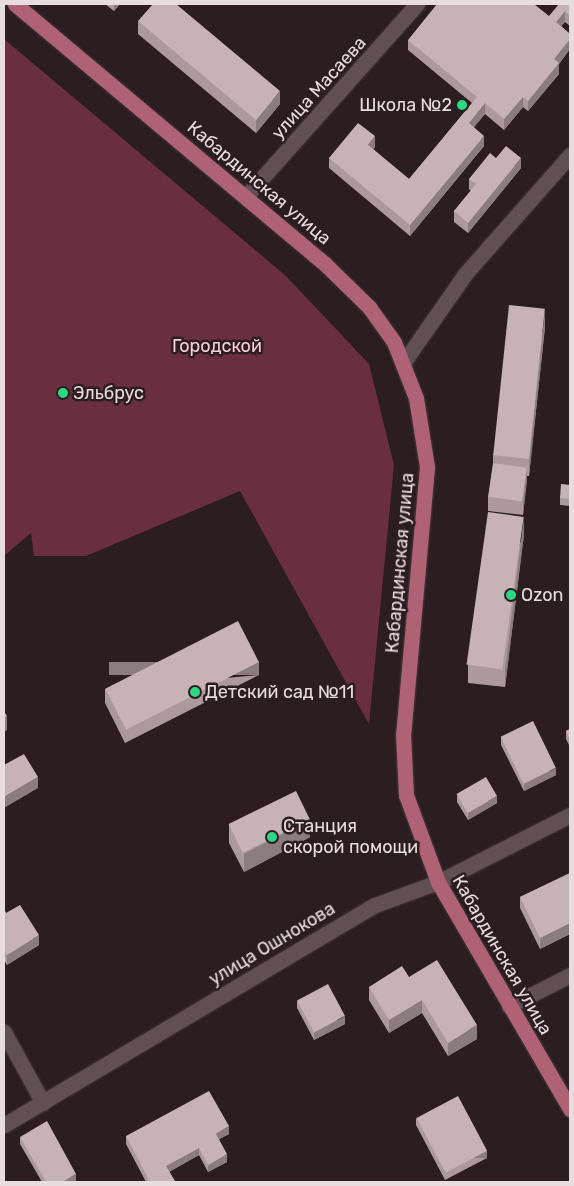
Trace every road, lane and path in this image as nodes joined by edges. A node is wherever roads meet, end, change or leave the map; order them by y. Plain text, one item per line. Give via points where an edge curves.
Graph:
1 (15, 4) edge
2 (417, 4) edge
3 (570, 154) edge
4 (246, 196) junction
5 (403, 363) junction
6 (570, 815) edge
7 (438, 882) junction
8 (570, 975) edge
9 (509, 1006) junction
10 (4, 1032) edge
11 (43, 1103) junction
12 (570, 1109) edge
13 (4, 1125) edge

1 - 4 main road, Кабардинская улица
2 - 4 street, улица Масаева
3 - 5 street via 466,274
4 - 5 main road, Кабардинская улица via 357,294 394,342
5 - 7 main road, Кабардинская улица via 420,417 427,502 402,772 414,825
6 - 7 street, улица Ошнокова
7 - 9 main road, Кабардинская улица
7 - 11 street, улица Ошнокова via 375,905
8 - 9 street
9 - 12 main road, Кабардинская улица
10 - 11 street
11 - 13 street, улица Ошнокова

